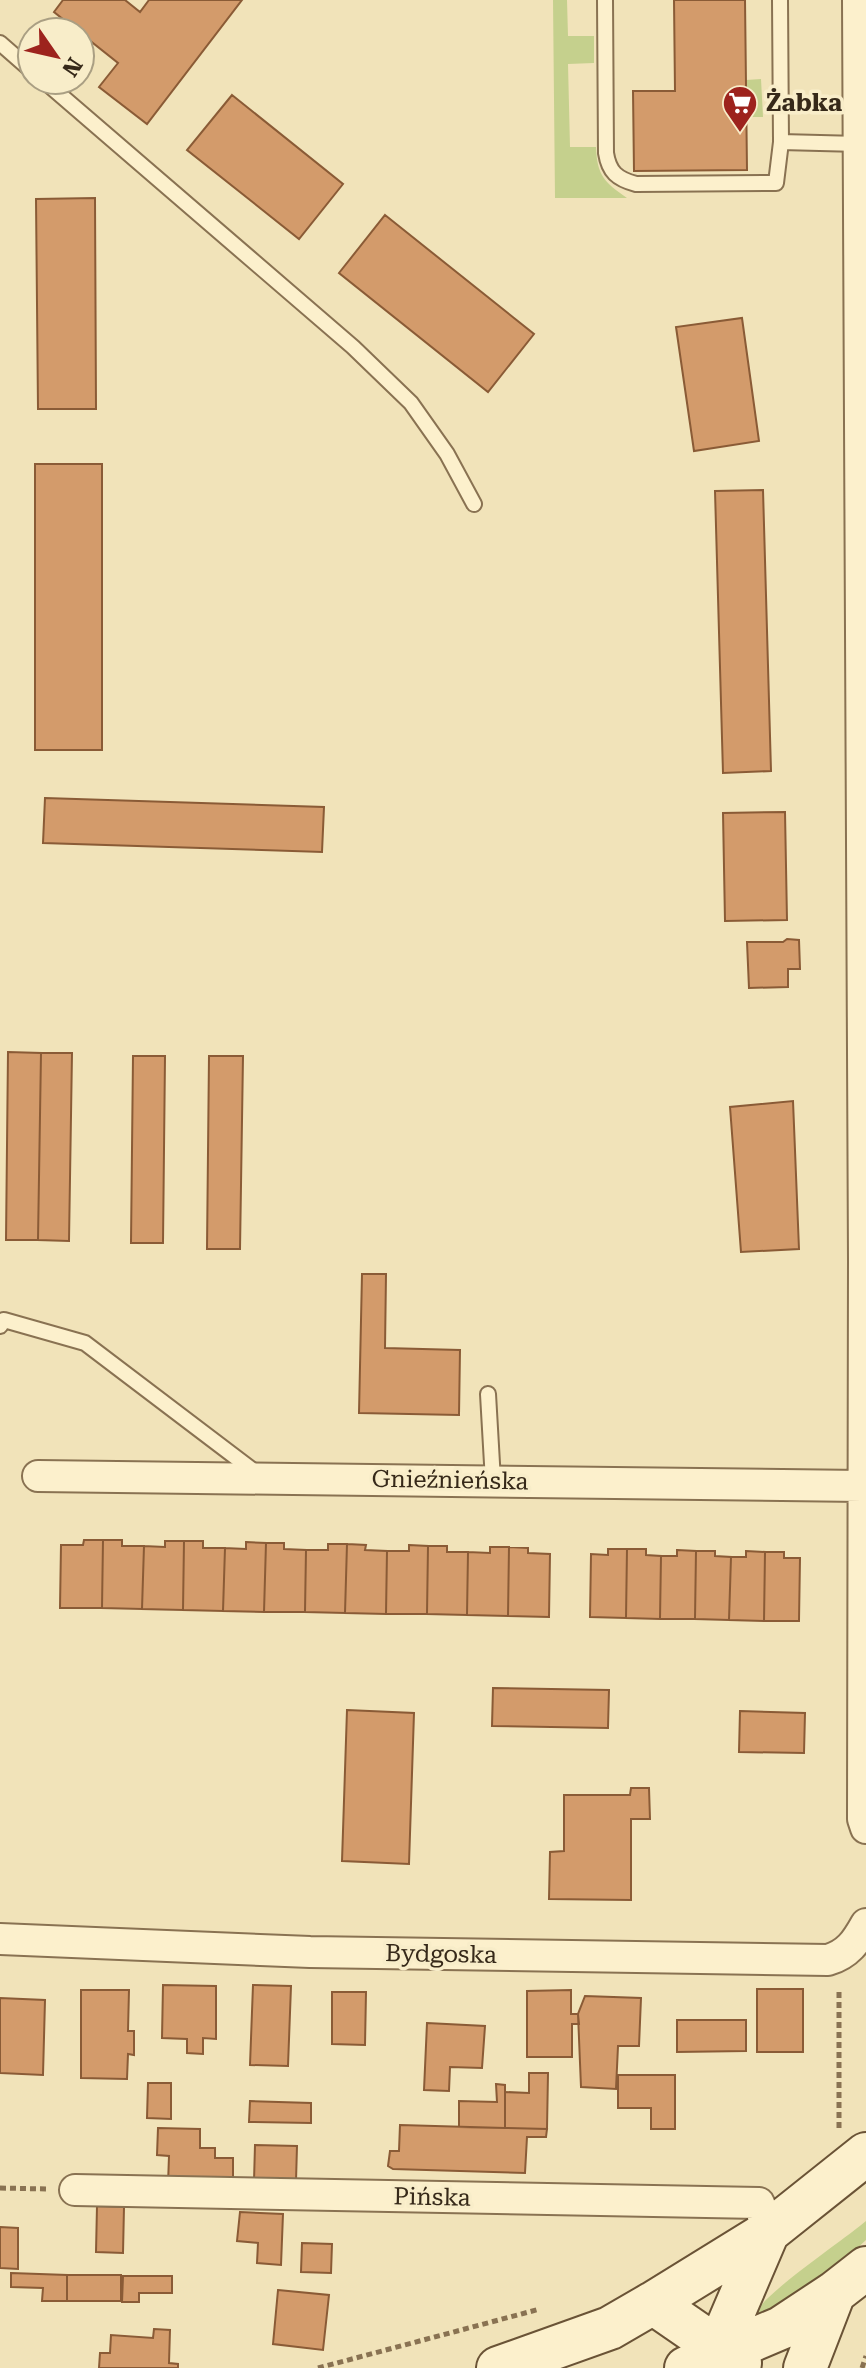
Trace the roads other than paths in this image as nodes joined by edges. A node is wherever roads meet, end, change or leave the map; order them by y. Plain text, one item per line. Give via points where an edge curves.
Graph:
1 (605, 0) edge
2 (780, 0) edge
3 (858, 0) edge
4 (0, 43) edge
5 (16, 57) edge
6 (62, 96) edge
7 (781, 142) junction
8 (863, 144) edge
9 (474, 504) dead end
10 (864, 1067) edge
11 (0, 1326) edge
12 (488, 1394) dead end
13 (38, 1476) dead end
14 (263, 1478) junction
15 (493, 1481) junction
16 (862, 1486) junction
17 (866, 1828) edge
18 (866, 1924) edge
19 (0, 1939) edge
20 (852, 2148) edge
21 (75, 2190) road end
22 (768, 2232) junction
23 (850, 2280) edge
24 (653, 2303) junction
25 (720, 2364) edge
26 (498, 2368) edge
27 (805, 2368) edge

1 - 7 lane via 606,153 609,169 622,180 776,183
2 - 7 lane
3 - 8 street
4 - 5 lane
6 - 9 lane via 411,403
7 - 8 lane
8 - 10 street
10 - 16 street
11 - 14 lane via 4,1320 85,1343
12 - 15 lane
13 - 14 street, Gnieźnieńska
14 - 15 street, Gnieźnieńska
15 - 16 street, Gnieźnieńska
16 - 17 street
18 - 19 street, Bydgoska via 854,1945 828,1960 326,1952
20 - 22 main road
21 - 22 street, Pińska via 759,2203
22 - 24 main road
22 - 25 main road via 723,2337
23 - 25 main road
23 - 27 main road
24 - 25 main road
24 - 26 main road via 610,2328

